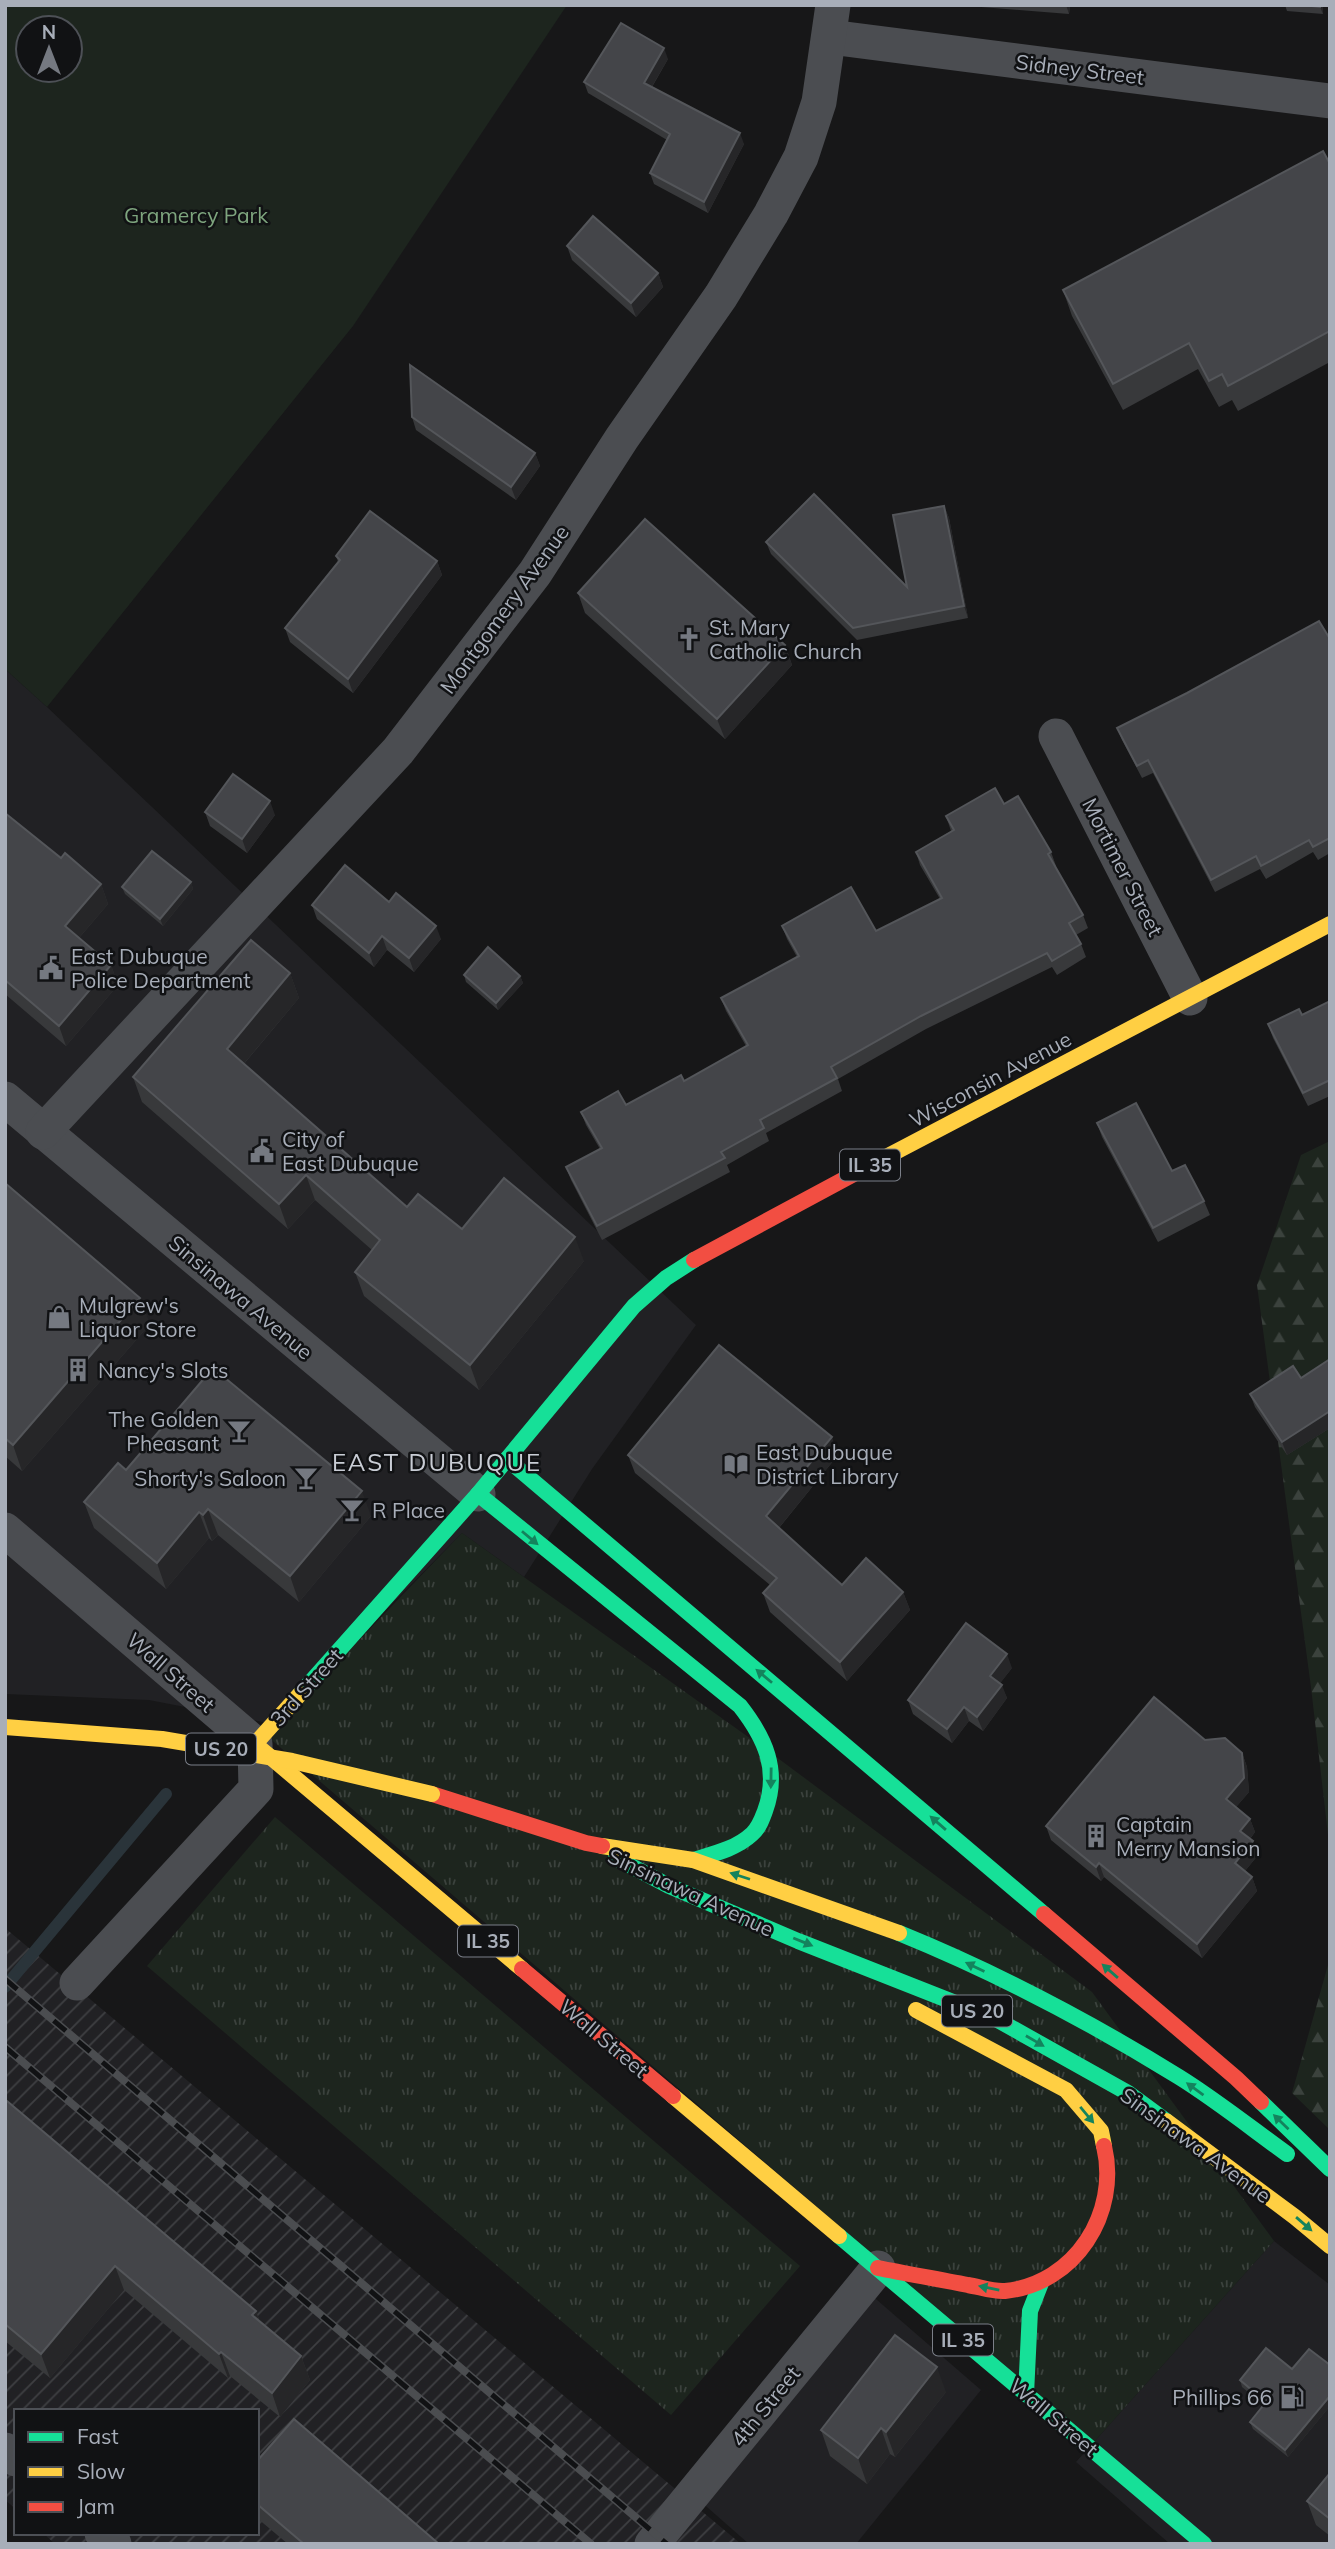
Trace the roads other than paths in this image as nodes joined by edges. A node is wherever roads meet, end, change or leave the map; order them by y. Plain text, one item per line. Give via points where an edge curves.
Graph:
1 (832, 21) edge
2 (1330, 102) edge
3 (1056, 736) dead end
4 (1330, 924) edge
5 (1191, 998) junction
6 (5, 1099) edge
7 (43, 1132) junction
8 (507, 1459) junction
9 (478, 1494) junction
10 (5, 1530) edge
11 (5, 1727) edge
12 (255, 1744) junction
13 (586, 1843) junction
14 (694, 1860) junction
15 (847, 1959) junction
16 (77, 1983) dead end
17 (1330, 2169) edge
18 (1330, 2186) edge
19 (1330, 2246) edge
20 (878, 2268) junction
21 (1041, 2283) junction
22 (1026, 2394) junction
23 (652, 2544) edge
24 (1204, 2544) edge

1 - 2 street, Sidney Street
1 - 7 street, Montgomery Avenue via 819,102 801,157 771,214 535,572 398,751
3 - 5 street, Mortimer Street
4 - 5 main road, Wisconsin Avenue / IL 35
5 - 8 main road, Wisconsin Avenue / IL 35 via 707,1251 666,1278 634,1306
6 - 7 street, Sinsinawa Avenue
7 - 9 street, Sinsinawa Avenue
8 - 9 main road, Wisconsin Avenue / IL 35
17 -> 8 main road via 1225,2069
9 - 12 main road, 3rd Street / IL 35
9 -> 14 main road via 740,1706 760,1730 772,1776 767,1807 755,1832 731,1848
10 - 12 street, Wall Street
11 - 13 main road, US 20, bridge via 162,1739 292,1761 432,1794
12 - 16 street, 3rd Street via 256,1789
12 - 20 main road, Wall Street / IL 35
13 - 14 main road, Sinsinawa Avenue / US 20
13 -> 15 main road, Sinsinawa Avenue / US 20 via 668,1885
18 -> 14 main road, Sinsinawa Avenue / US 20 via 1181,2078 982,1970 869,1921
15 -> 19 main road, Sinsinawa Avenue / US 20 via 996,2019 1128,2093
15 -> 21 main road via 915,2009 1066,2090 1101,2131 1107,2157 1106,2196 1096,2225 1079,2254
21 -> 20 main road via 1003,2291
20 - 22 main road, Wall Street / IL 35
20 - 23 street, 4th Street
21 - 22 main road via 1030,2311
22 - 24 main road, Wall Street / IL 35

